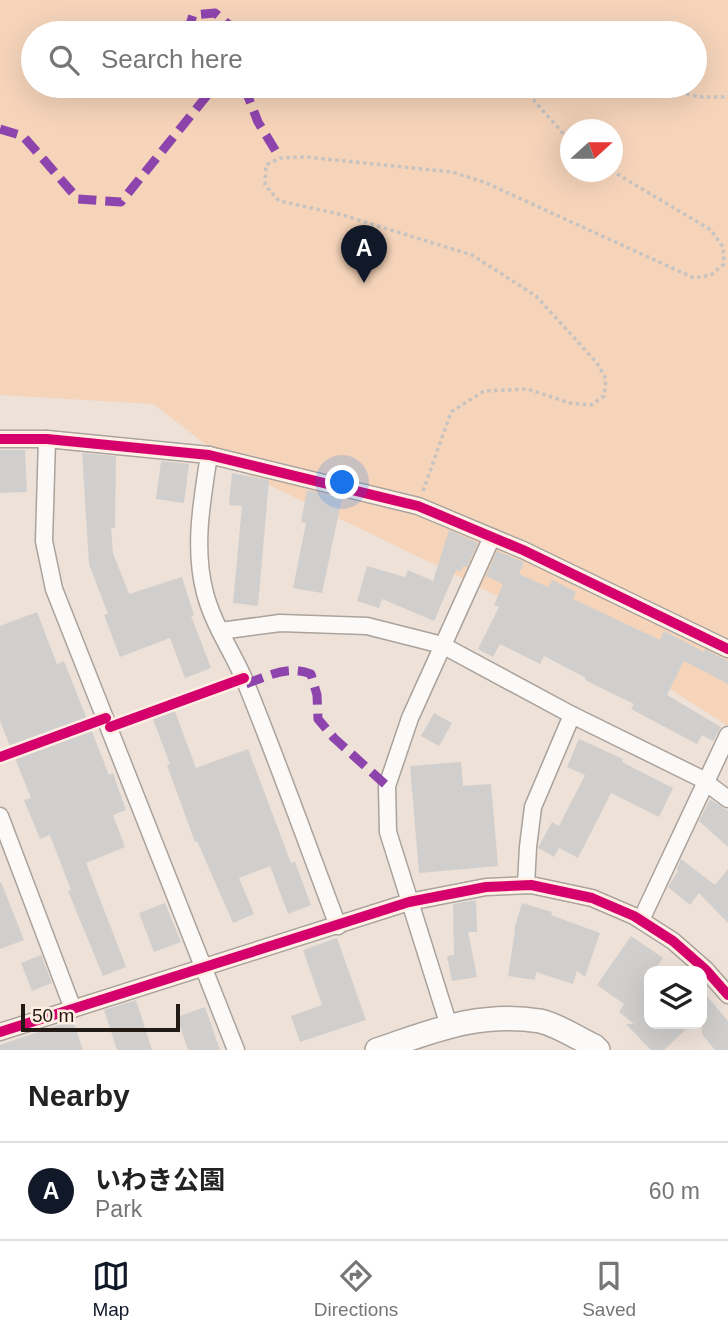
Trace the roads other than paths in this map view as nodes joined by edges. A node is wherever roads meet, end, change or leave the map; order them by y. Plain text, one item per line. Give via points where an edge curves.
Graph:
1 (0, 439) edge
2 (47, 439) junction
3 (209, 455) junction
4 (492, 537) junction
5 (220, 631) junction
6 (442, 645) junction
7 (728, 649) edge
8 (572, 715) junction
9 (728, 735) edge
10 (706, 782) junction
11 (728, 799) edge
12 (0, 816) edge
13 (527, 885) junction
14 (410, 902) junction
15 (641, 920) junction
16 (338, 926) junction
17 (205, 967) junction
18 (728, 995) edge
19 (73, 1009) junction
20 (449, 1026) junction
21 (0, 1031) edge
22 (236, 1050) edge
23 (377, 1050) edge
24 (598, 1050) edge

1 - 2 street
2 - 3 street
2 - 17 street via 44,541 54,589
3 - 4 street via 418,506
3 - 5 street via 200,553 205,593
4 - 6 street
4 - 7 street
5 - 6 street via 281,623 367,626
5 - 16 street via 244,678
6 - 8 street
6 - 14 street via 387,786 388,832
8 - 10 street
8 - 13 street via 533,807
9 - 10 street
10 - 11 street
10 - 15 street
12 - 19 street
13 - 14 street via 486,887
13 - 15 street via 592,898
14 - 16 street
14 - 20 street
15 - 18 street via 673,941
16 - 17 street
17 - 19 street
17 - 22 street
19 - 21 street
20 - 23 street
20 - 24 street via 490,1017 542,1022

